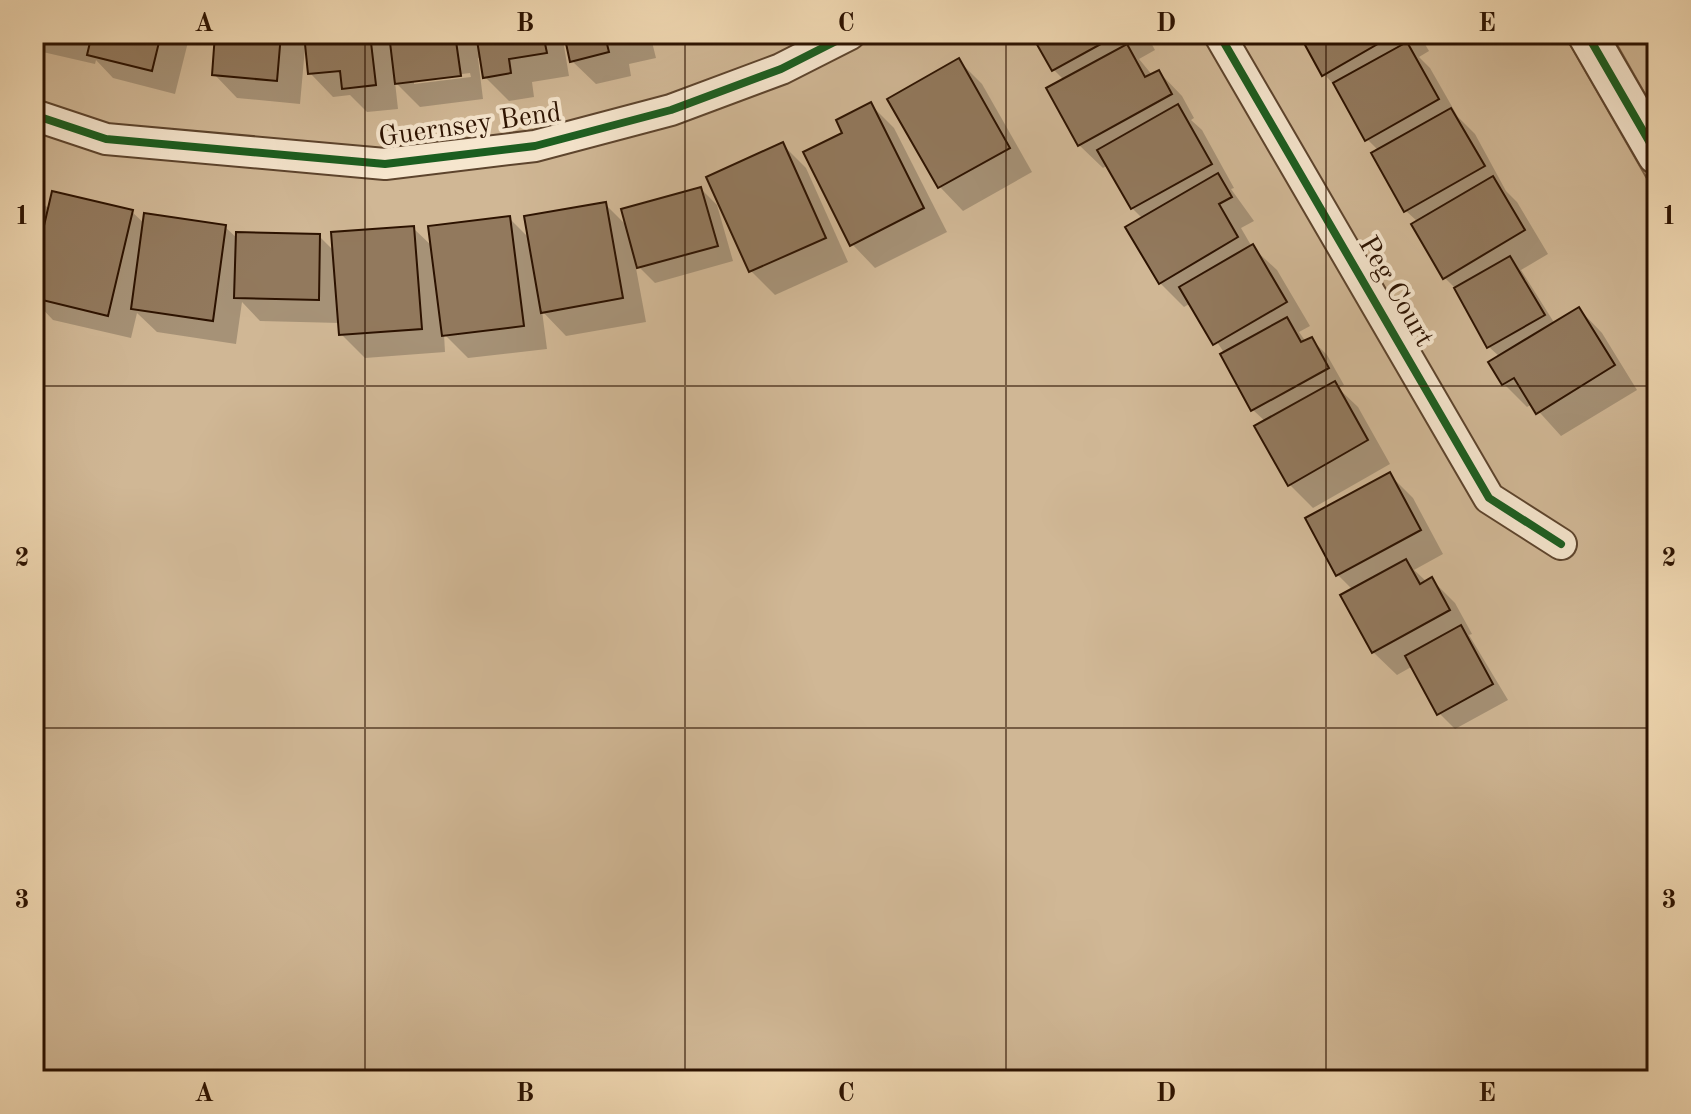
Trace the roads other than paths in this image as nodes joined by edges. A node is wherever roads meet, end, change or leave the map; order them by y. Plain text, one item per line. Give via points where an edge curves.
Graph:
1 (850, 34) edge
2 (1219, 34) edge
3 (1587, 34) edge
4 (34, 115) edge
5 (1657, 155) edge
6 (1561, 544) dead end

1 - 4 street, Guernsey Bend via 781,69 671,110 535,146 385,164 106,139
2 - 6 street, Peg Court via 1489,498
3 - 5 street

